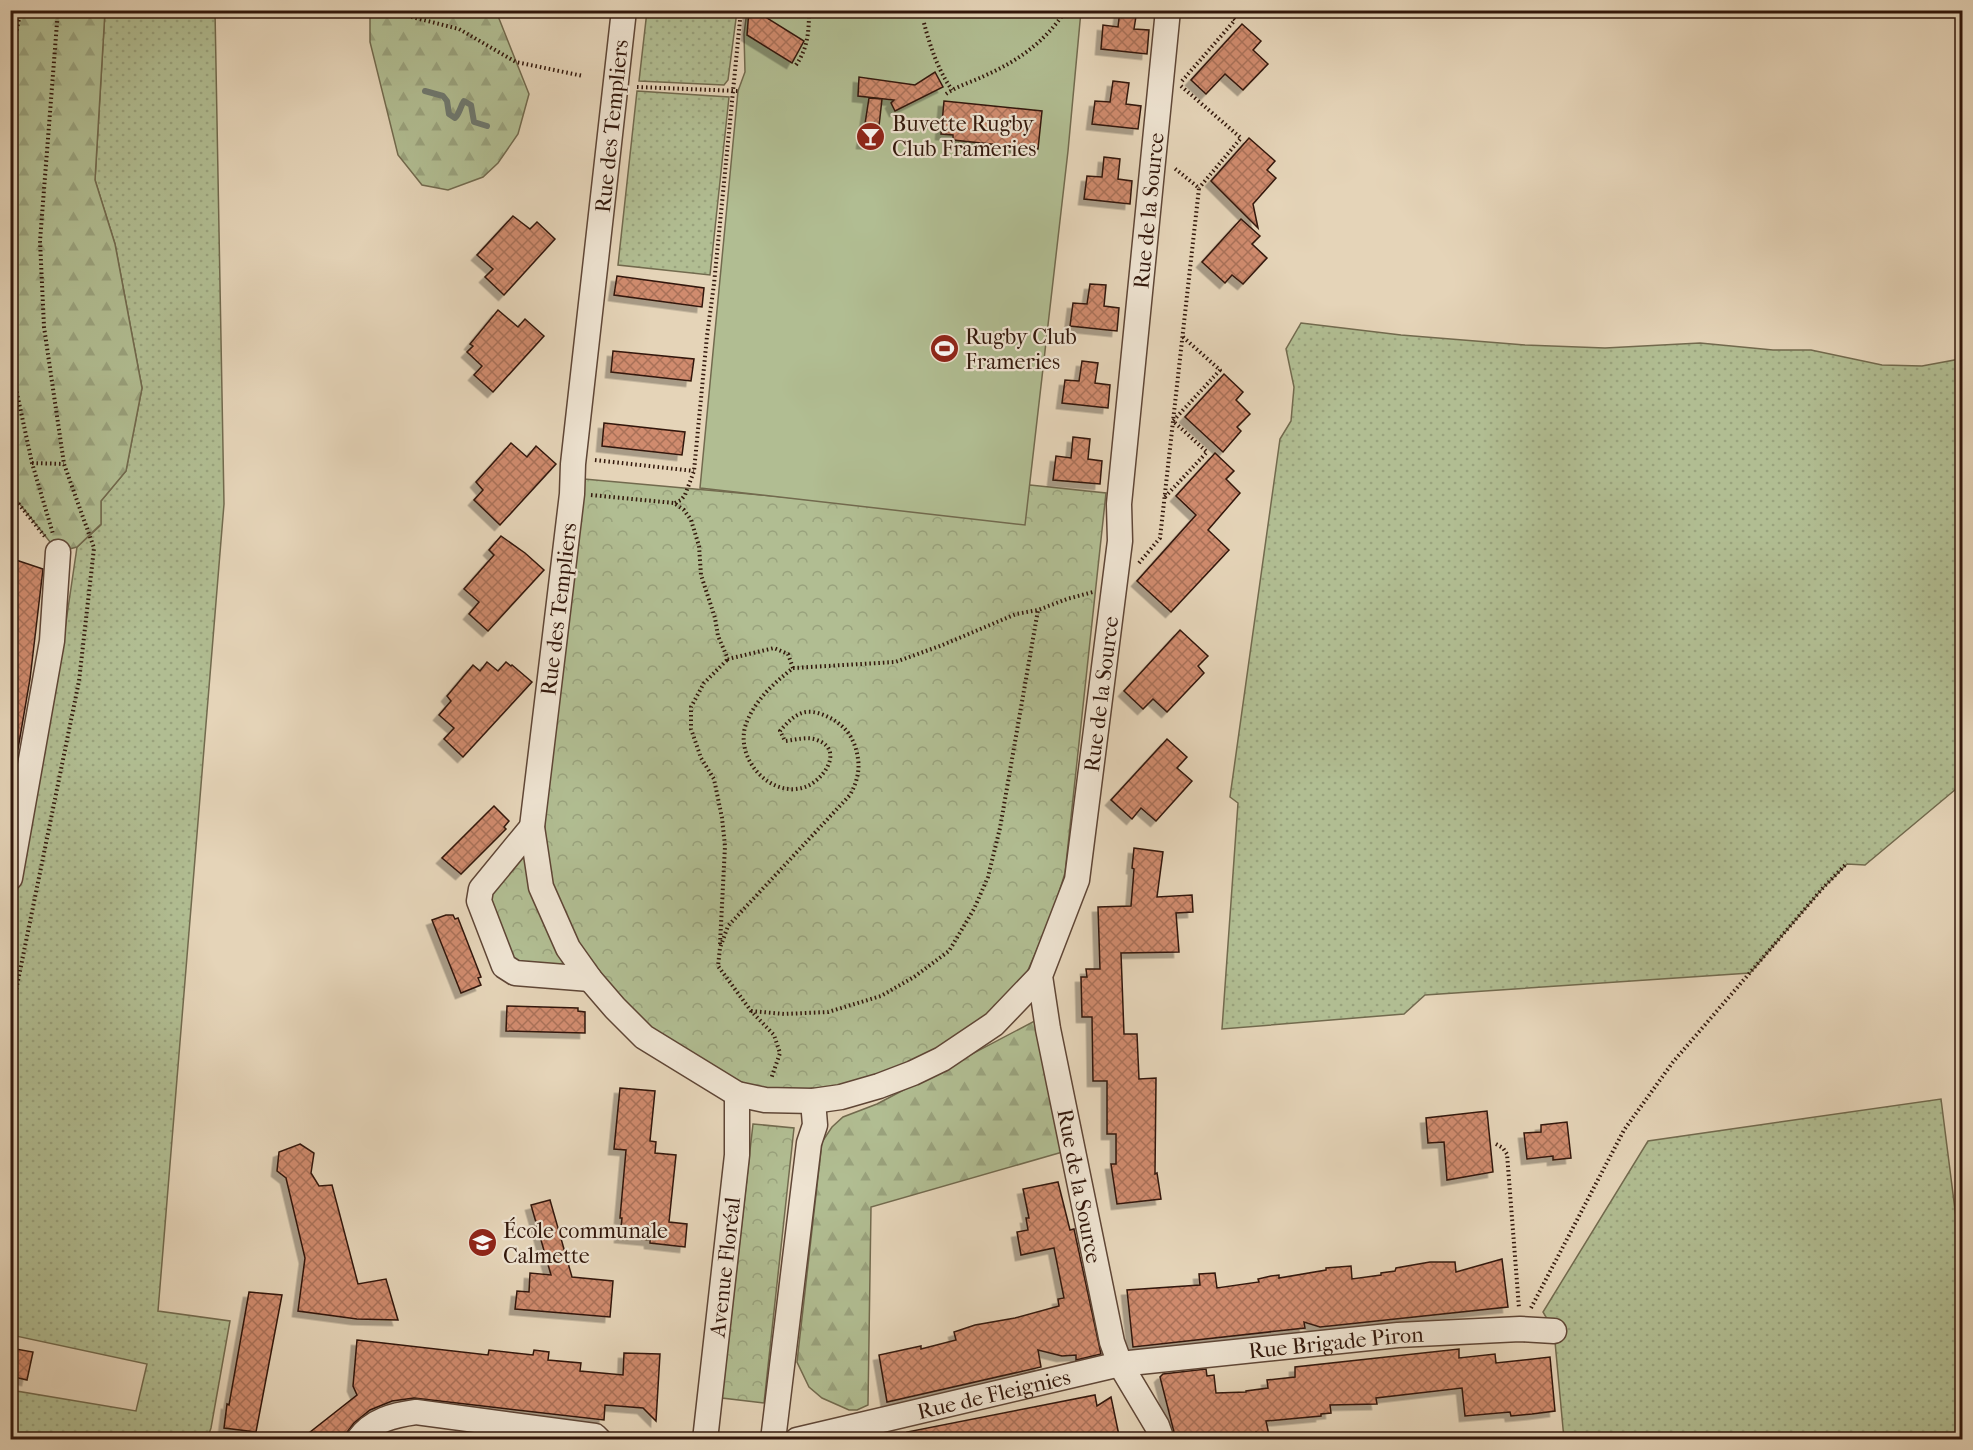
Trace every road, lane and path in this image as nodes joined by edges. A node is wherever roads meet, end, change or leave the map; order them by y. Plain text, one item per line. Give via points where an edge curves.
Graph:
1 (21, 10) edge
2 (58, 10) edge
3 (395, 10) edge
4 (624, 10) edge
5 (741, 10) edge
6 (809, 10) edge
7 (1066, 10) edge
8 (1168, 10) edge
9 (1224, 10) edge
10 (924, 23) dead end
11 (10, 61) edge
12 (796, 65) dead end
13 (583, 76) dead end
14 (615, 87) junction
15 (732, 90) junction
16 (952, 90) junction
17 (738, 91) dead end
18 (946, 94) dead end
19 (1153, 150) junction
20 (1199, 188) junction
21 (1183, 336) junction
22 (10, 361) edge
23 (1173, 421) junction
24 (574, 458) junction
25 (32, 463) junction
26 (64, 464) junction
27 (693, 471) junction
28 (10, 494) edge
29 (572, 494) junction
30 (1166, 496) junction
31 (674, 503) junction
32 (58, 552) junction
33 (1132, 571) dead end
34 (1115, 586) junction
35 (1038, 610) junction
36 (728, 659) junction
37 (793, 668) junction
38 (532, 827) junction
39 (1847, 863) dead end
40 (10, 879) edge
41 (720, 948) junction
42 (1040, 976) junction
43 (590, 979) junction
44 (751, 1011) junction
45 (10, 1020) edge
46 (737, 1094) junction
47 (765, 1100) junction
48 (813, 1101) junction
49 (1496, 1144) dead end
50 (1520, 1329) junction
51 (1554, 1331) dead end
52 (1120, 1364) junction
53 (358, 1440) edge
54 (599, 1440) edge
55 (705, 1440) edge
56 (773, 1440) edge
57 (797, 1440) edge
58 (1162, 1440) edge

1 - 11 path
2 - 26 path via 39,241 44,327
3 - 13 path via 459,29 516,62
4 - 14 street, Rue des Templiers
5 - 15 path
6 - 12 path via 806,48
7 - 16 path via 1032,50
8 - 19 street, Rue de la Source
9 - 20 path via 1235,20 1179,84 1241,138
10 - 16 path
14 - 15 path
14 - 24 street, Rue des Templiers
15 - 17 path
15 - 27 path
16 - 18 path
19 - 20 path
19 - 34 street, Rue de la Source via 1119,504
20 - 21 path
21 - 23 path
21 - 23 path via 1220,370
22 - 25 path
23 - 30 path
23 - 30 path via 1207,452
24 - 27 path
24 - 29 street, Rue des Templiers
25 - 26 path
25 - 32 path
26 - 45 path via 94,548 91,585 79,681
27 - 31 path via 685,495
28 - 32 path
29 - 31 path
29 - 38 street, Rue des Templiers
30 - 33 path via 1160,538
31 - 36 path via 691,520 718,636
32 - 40 street via 52,641
34 - 35 path
34 - 42 street, Rue de la Source via 1077,880
35 - 37 path via 1016,614 895,662
35 - 44 path via 988,877 949,951 881,996 828,1012
36 - 37 path via 774,648 788,654
36 - 41 path via 704,683 691,707 691,729 701,758 714,779 722,818 725,846
37 - 41 path via 754,707 743,736 749,760 771,784 785,790 796,790 818,780 830,761 825,745 810,738 786,741 780,731 803,712 810,712 845,728 859,759 858,774 850,795 728,926
38 - 43 street, Rue des Templiers via 541,887 568,948
38 - 43 street via 481,889 479,901 487,923 504,966 515,973
39 - 50 path via 1673,1062 1624,1130
41 - 44 path via 718,966
42 - 48 street, Rue des Templiers via 994,1024 942,1059 879,1086
42 - 52 street, Rue de la Source via 1112,1342
43 - 46 street, Rue des Templiers via 644,1037
44 - 47 path via 774,1035 780,1053
46 - 47 street, Rue des Templiers
46 - 55 street, Avenue Floréal via 737,1155
47 - 48 street, Rue des Templiers
48 - 56 street via 814,1125 808,1143
49 - 50 path via 1507,1154
50 - 51 street, Rue Brigade Piron
50 - 52 street, Rue Brigade Piron via 1398,1335
52 - 57 street, Rue de Fleignies
52 - 58 street, Rue de la Source
53 - 54 street via 392,1415 416,1412 595,1436

